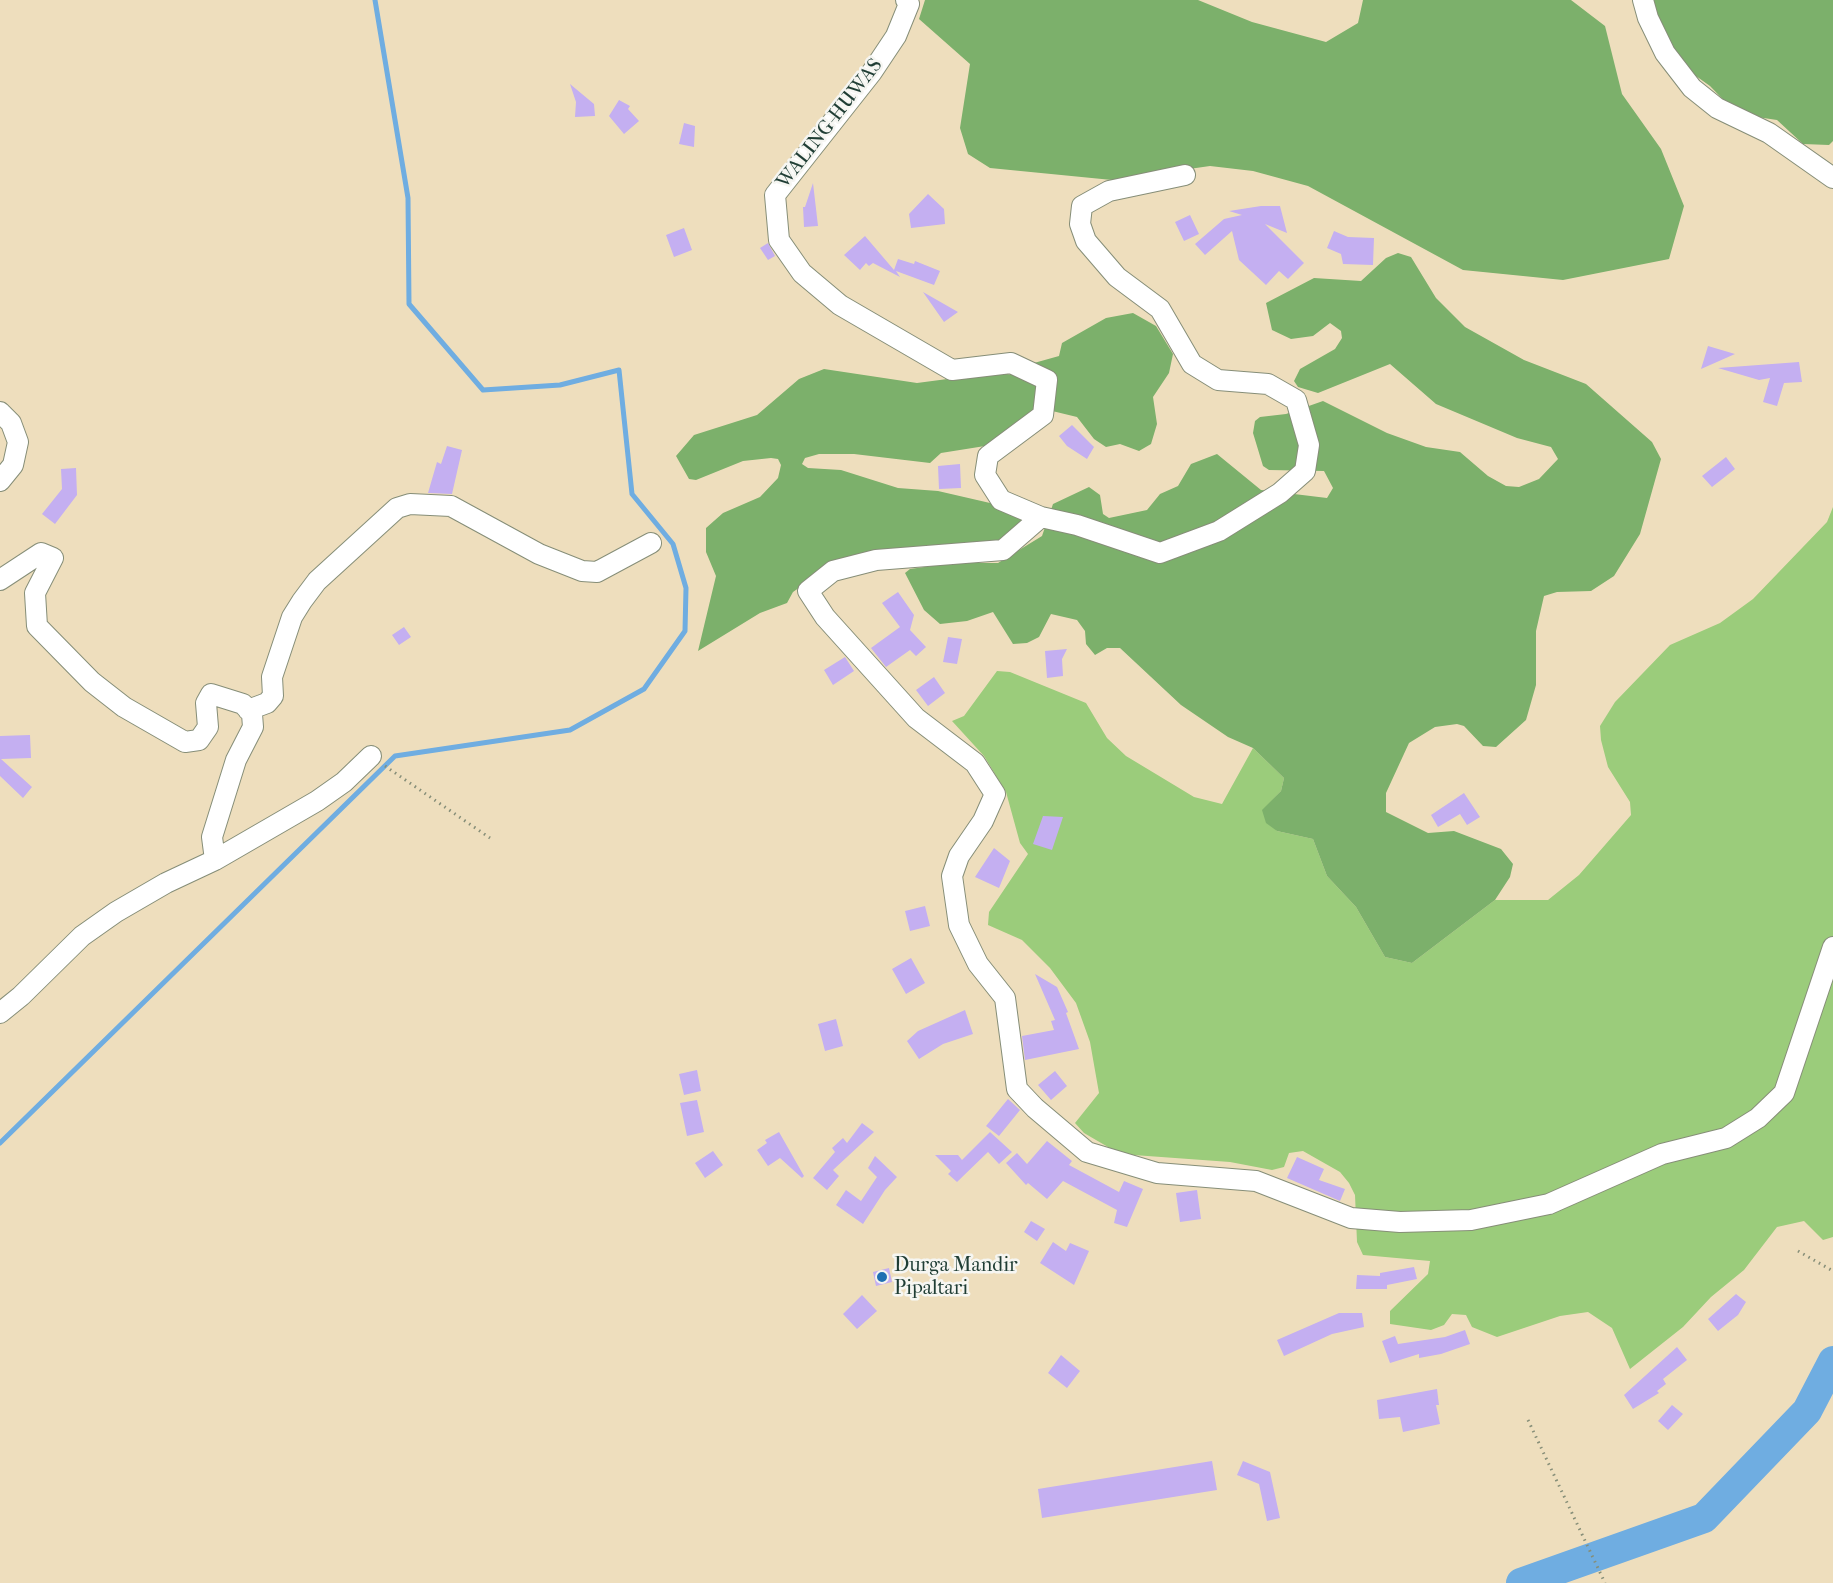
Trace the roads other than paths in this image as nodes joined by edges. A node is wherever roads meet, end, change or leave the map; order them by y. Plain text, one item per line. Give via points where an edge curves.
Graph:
1 (906, 0) edge
2 (1643, 0) edge
3 (1185, 175) dead end
4 (1833, 178) edge
5 (0, 412) edge
6 (0, 481) edge
7 (1041, 517) junction
8 (651, 543) dead end
9 (0, 580) edge
10 (248, 710) junction
11 (371, 756) road end
12 (215, 860) junction
13 (1833, 947) edge
14 (0, 1012) edge

1 - 7 street, WALING-HUWAS via 909,4 896,36 872,72 775,195 779,240 802,273 840,305 952,370 1011,363 1047,380 1043,415 988,456 985,475 1001,500
2 - 4 street via 1665,53 1692,88 1717,108 1769,133
3 - 7 street via 1109,191 1082,206 1080,224 1086,241 1117,276 1160,309 1192,364 1218,380 1268,384 1296,400 1309,445 1305,471 1280,494 1219,531 1161,553
5 - 6 street via 11,423 18,442 13,465
7 - 13 street via 1003,550 876,560 833,571 808,591 825,617 916,718 975,763 996,794 959,856 952,876 959,926 978,964 1005,998 1017,1089 1087,1152 1157,1173 1256,1181 1351,1218 1400,1222 1471,1220 1549,1204 1662,1154 1726,1138 1758,1118 1784,1094
8 - 10 street via 597,573 582,571 539,554 451,506 410,504 397,508 317,580 292,616 272,677 273,696 267,703
9 - 10 street via 41,553 53,558 35,593 37,626 70,662 124,707 185,742 199,740 208,727 206,703 211,694
10 - 12 street via 253,727 236,760 212,837
11 - 12 street via 317,801
12 - 14 street via 166,883 82,936

